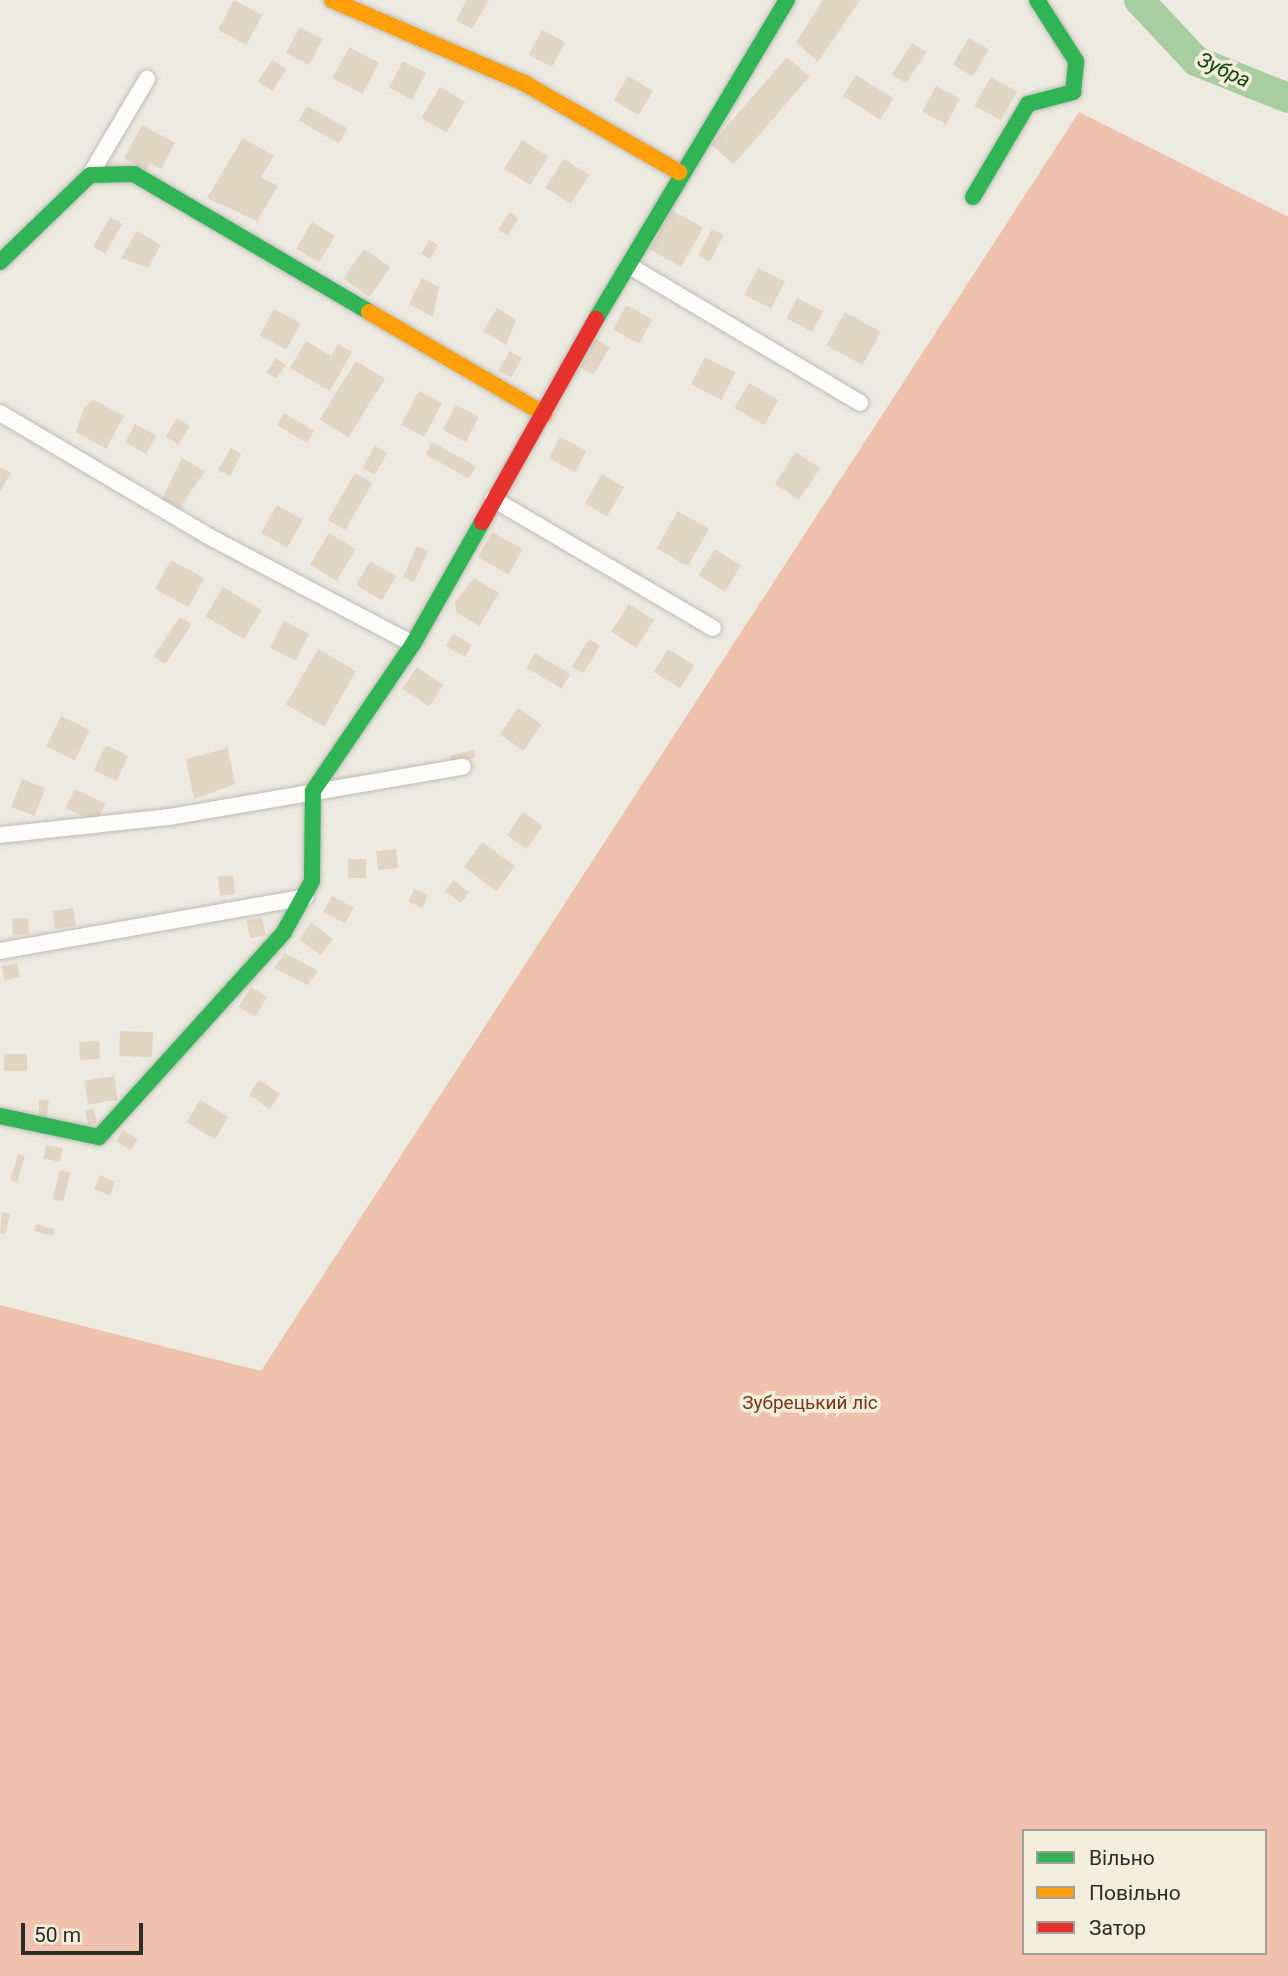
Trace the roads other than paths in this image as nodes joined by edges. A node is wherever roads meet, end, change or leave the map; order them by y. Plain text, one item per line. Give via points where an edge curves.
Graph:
1 (332, 0) edge
2 (787, 0) edge
3 (1037, 0) edge
4 (147, 79) dead end
5 (678, 172) junction
6 (90, 175) junction
7 (973, 197) dead end
8 (0, 262) edge
9 (628, 265) junction
10 (860, 403) dead end
11 (0, 413) edge
12 (544, 414) junction
13 (493, 499) junction
14 (713, 628) dead end
15 (413, 644) junction
16 (463, 767) dead end
17 (313, 791) junction
18 (0, 835) edge
19 (305, 897) junction
20 (0, 951) edge
21 (0, 1116) edge

1 - 5 street via 524,83
2 - 5 street
3 - 7 street via 1076,61 1073,92 1028,104
4 - 6 street
5 - 9 street
6 - 8 street
6 - 12 street via 134,174
9 - 10 street
9 - 12 street
11 - 15 street via 206,535
12 - 13 street
13 - 14 street
13 - 15 street
15 - 17 street
16 - 17 street
17 - 18 street via 169,817
17 - 19 street via 312,881
19 - 20 street
19 - 21 street via 284,932 99,1137

